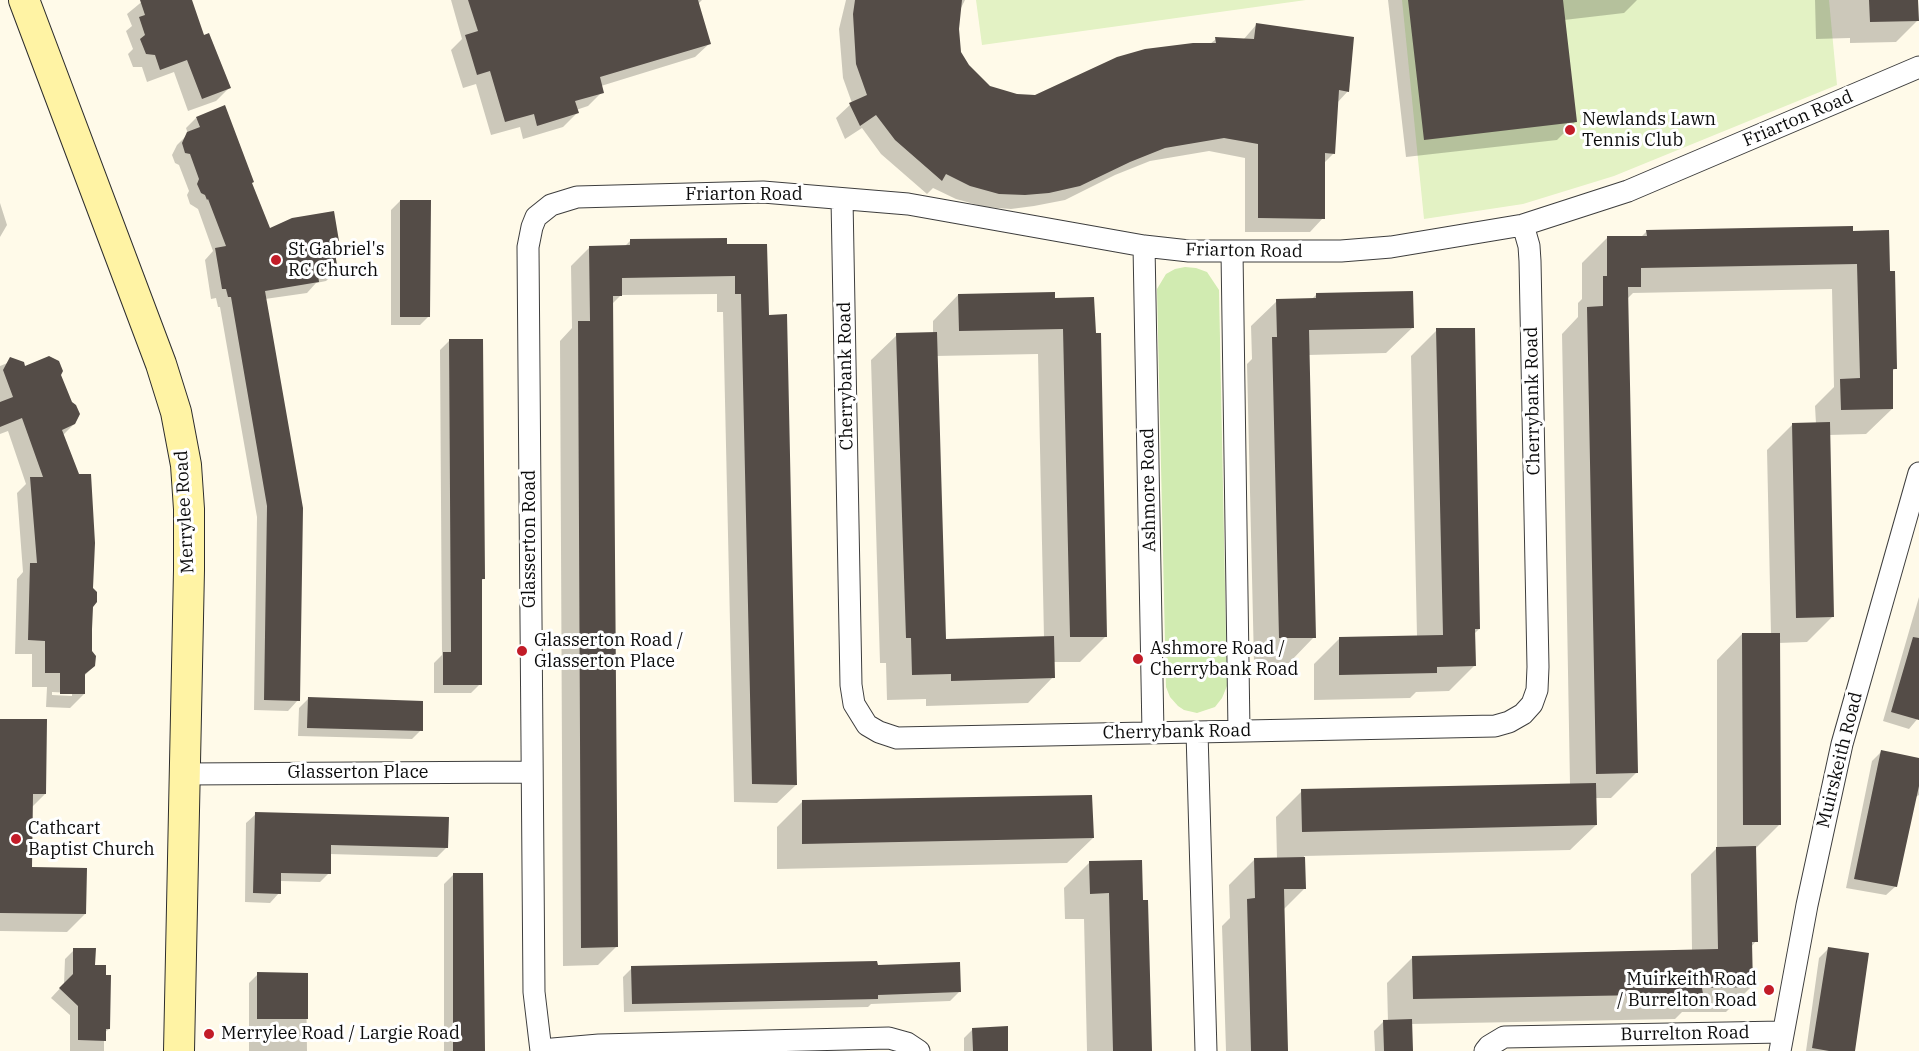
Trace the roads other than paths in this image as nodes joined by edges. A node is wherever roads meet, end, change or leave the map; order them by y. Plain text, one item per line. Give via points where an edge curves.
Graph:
1 (24, 0) edge
2 (1919, 68) edge
3 (842, 199) junction
4 (544, 211) joint
5 (1523, 225) junction
6 (1144, 246) junction
7 (1232, 252) junction
8 (1919, 473) edge
9 (1239, 731) junction
10 (1197, 732) junction
11 (1153, 733) junction
12 (531, 772) junction
13 (185, 774) junction
14 (1781, 1042) edge
15 (541, 1050) edge
16 (179, 1051) edge
17 (919, 1051) edge
18 (1206, 1051) edge
19 (1485, 1051) edge

1 - 13 main road, Merrylee Road via 137,297 176,412 189,508
2 - 5 street, Friarton Road via 1628,191
3 - 4 street, Friarton Road via 763,192 577,197
3 - 6 street, Friarton Road via 908,204
3 - 11 street, Cherrybank Road via 851,685 859,714 879,732 897,738
4 - 12 street, Glasserton Road via 536,218 528,247
5 - 7 street, Friarton Road via 1391,247
5 - 9 street, Cherrybank Road via 1530,261 1538,655 1537,690 1532,704 1523,714 1495,726
6 - 7 street, Friarton Road
6 - 11 street, Ashmore Road
7 - 9 street
8 - 14 street, Muirskeith Road via 1842,744
9 - 10 street, Cherrybank Road
10 - 11 street, Cherrybank Road
10 - 18 street
12 - 13 street, Glasserton Place
12 - 15 street, Glasserton Road via 534,992
13 - 16 main road, Merrylee Road
14 - 19 street, Burrelton Road via 1504,1037
15 - 17 street via 889,1038

